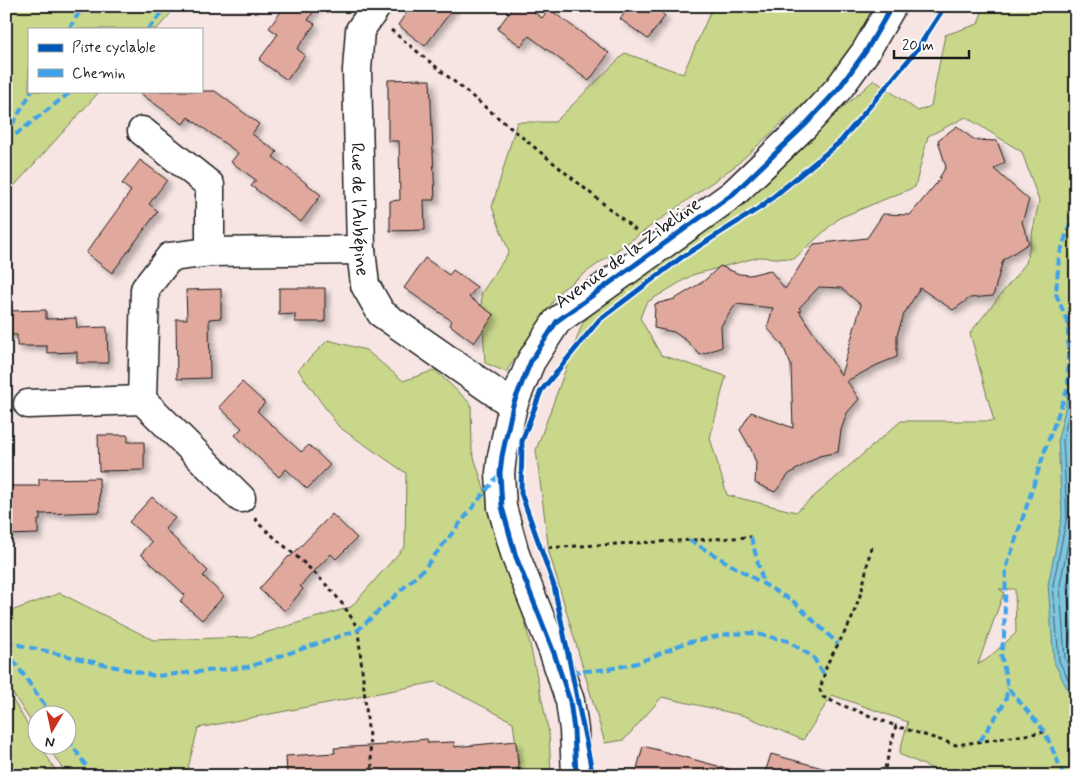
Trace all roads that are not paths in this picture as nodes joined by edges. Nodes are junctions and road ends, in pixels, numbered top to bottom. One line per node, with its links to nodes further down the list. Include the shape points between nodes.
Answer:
1 (892, 6): 8 (street, Avenue de la Zibeline, via 866,51 839,88 733,194 557,322 530,360)
2 (374, 10): 4 (street, Rue de l'Aubépine, via 360,30 357,70)
3 (142, 131): 5 (street, via 210,185)
4 (361, 250): 5 (street); 8 (street, Rue de l'Aubépine, via 365,285 382,313)
5 (210, 252): 6 (street, via 170,257 145,289)
6 (142, 400): 7 (street); 9 (street)
7 (28, 404)
8 (513, 405): 10 (street, Avenue de la Zibeline, via 500,473 502,508 516,557 570,701)
9 (241, 498)
10 (576, 776)

